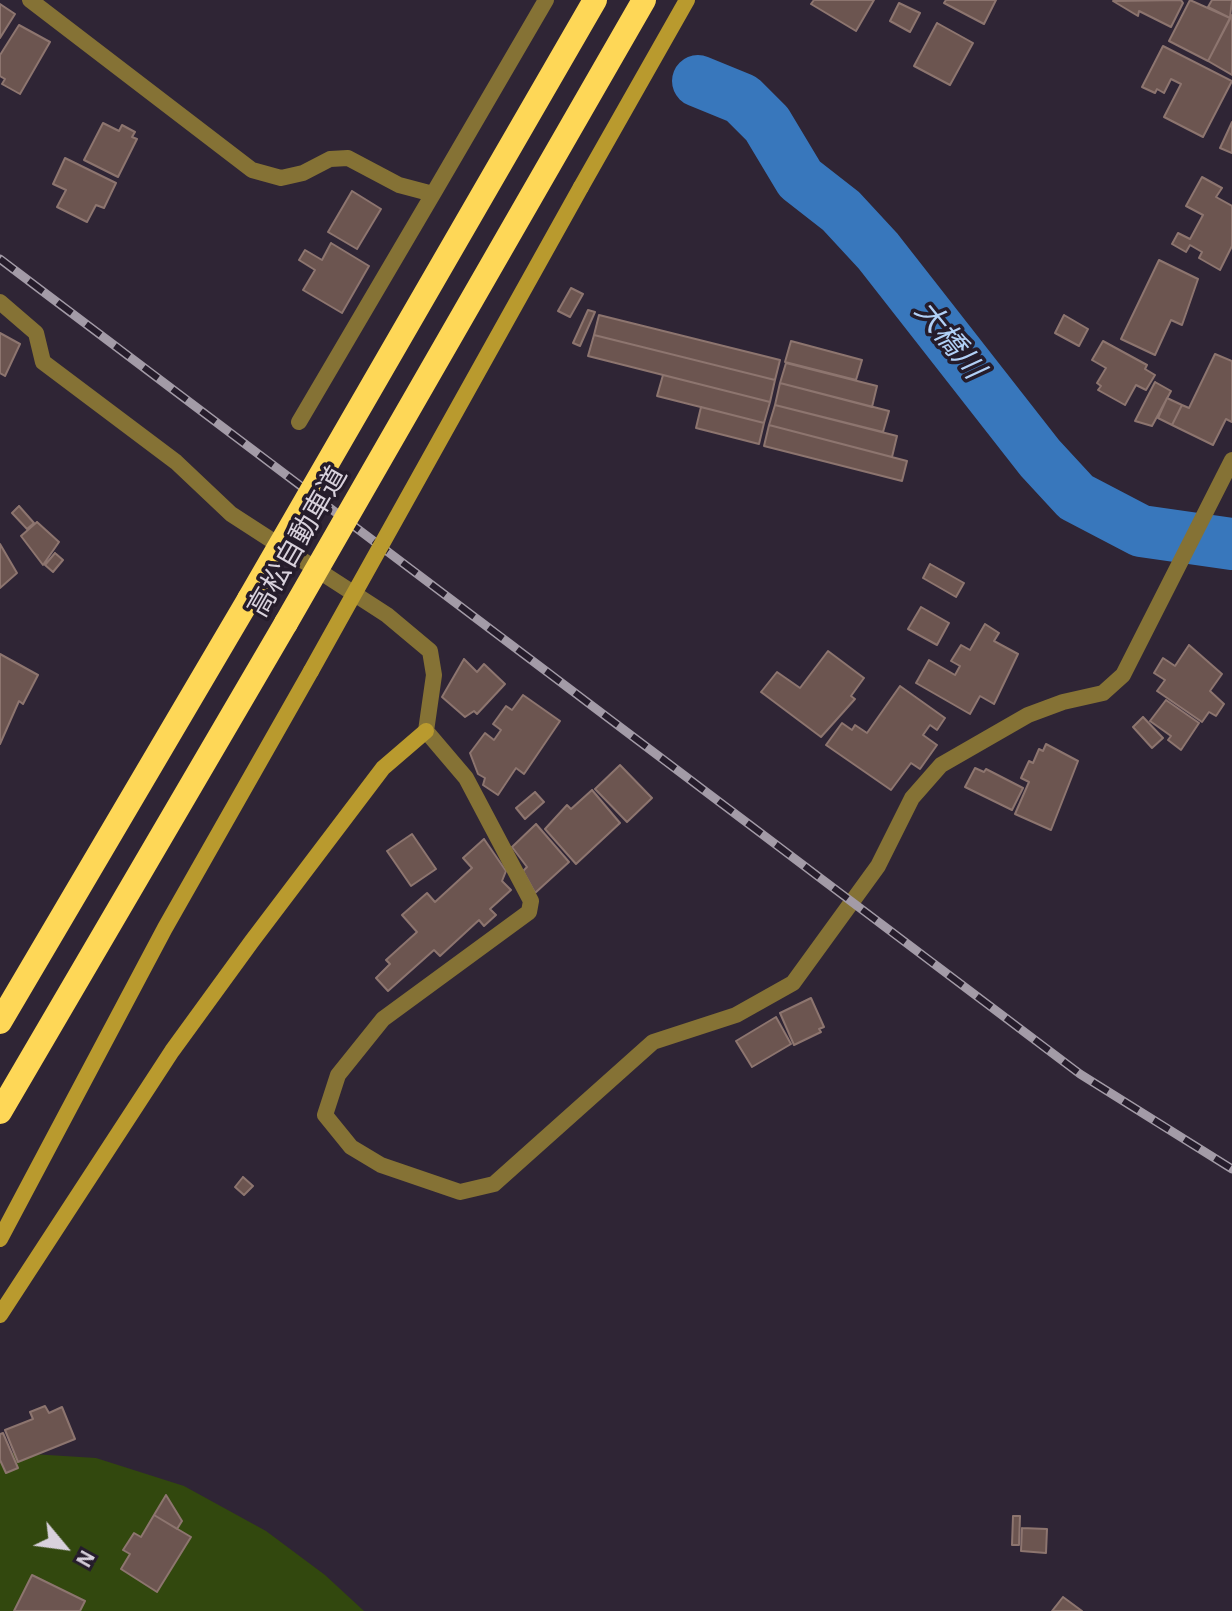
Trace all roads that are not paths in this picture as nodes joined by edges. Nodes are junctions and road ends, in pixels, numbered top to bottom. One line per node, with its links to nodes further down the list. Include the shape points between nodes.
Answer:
1 (30, 0): 6 (street, via 252,170 281,178 330,159 348,158 399,185)
2 (546, 0): 6 (street)
3 (595, 0): 11 (highway, 高松自動車道, bridge)
4 (644, 0): 12 (highway, 高松自動車道, bridge)
5 (687, 0): 13 (street, bridge, via 165,928)
6 (433, 194): 8 (street)
7 (0, 302): 10 (street, via 36,333 43,362 176,462 231,514 387,615 430,651 434,675)
8 (299, 422)
9 (1232, 460): 10 (street, via 1123,675 1103,693 1028,715 941,765 912,798 863,889 793,983 736,1015 653,1042 494,1184 460,1192 381,1165 351,1147 325,1115 338,1075 383,1019 529,912 531,901 466,778)
10 (426, 731): 14 (street, via 383,768 208,1002)
11 (0, 1022)
12 (0, 1112)
13 (0, 1239)
14 (0, 1315)

